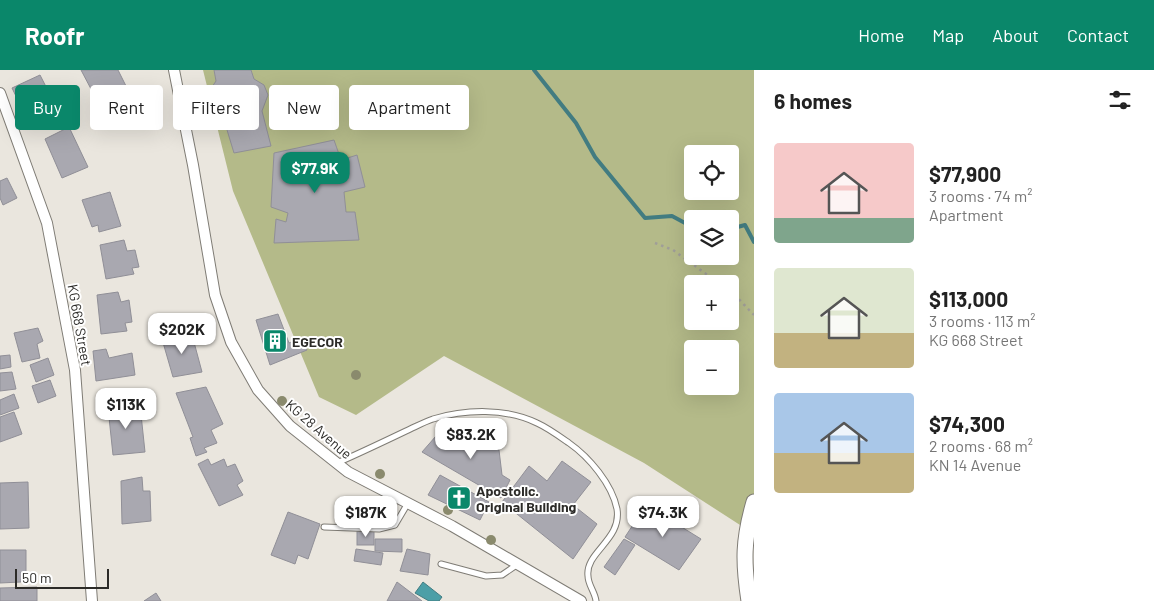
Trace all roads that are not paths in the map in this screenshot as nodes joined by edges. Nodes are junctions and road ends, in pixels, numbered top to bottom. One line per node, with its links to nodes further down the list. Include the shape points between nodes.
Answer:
1 (174, 70): 3 (street, KG 28 Avenue, via 215,295 231,342 258,390 290,426)
2 (0, 93): 9 (street, KG 668 Street, via 47,223 75,370)
3 (336, 463): 4 (street, KG 28 Avenue); 11 (lane, via 432,419 464,411 516,416 538,423 579,450 593,464 617,510 614,532 590,564 588,576)
4 (408, 502): 6 (lane, via 395,525 379,529); 8 (street, KG 28 Avenue)
5 (754, 502): 12 (main road, via 745,537 744,567)
6 (324, 527)
7 (441, 564): 8 (lane, via 486,576 502,575)
8 (518, 564): 10 (street, KG 28 Avenue)
9 (92, 601)
10 (581, 601)
11 (596, 601)
12 (749, 601)

